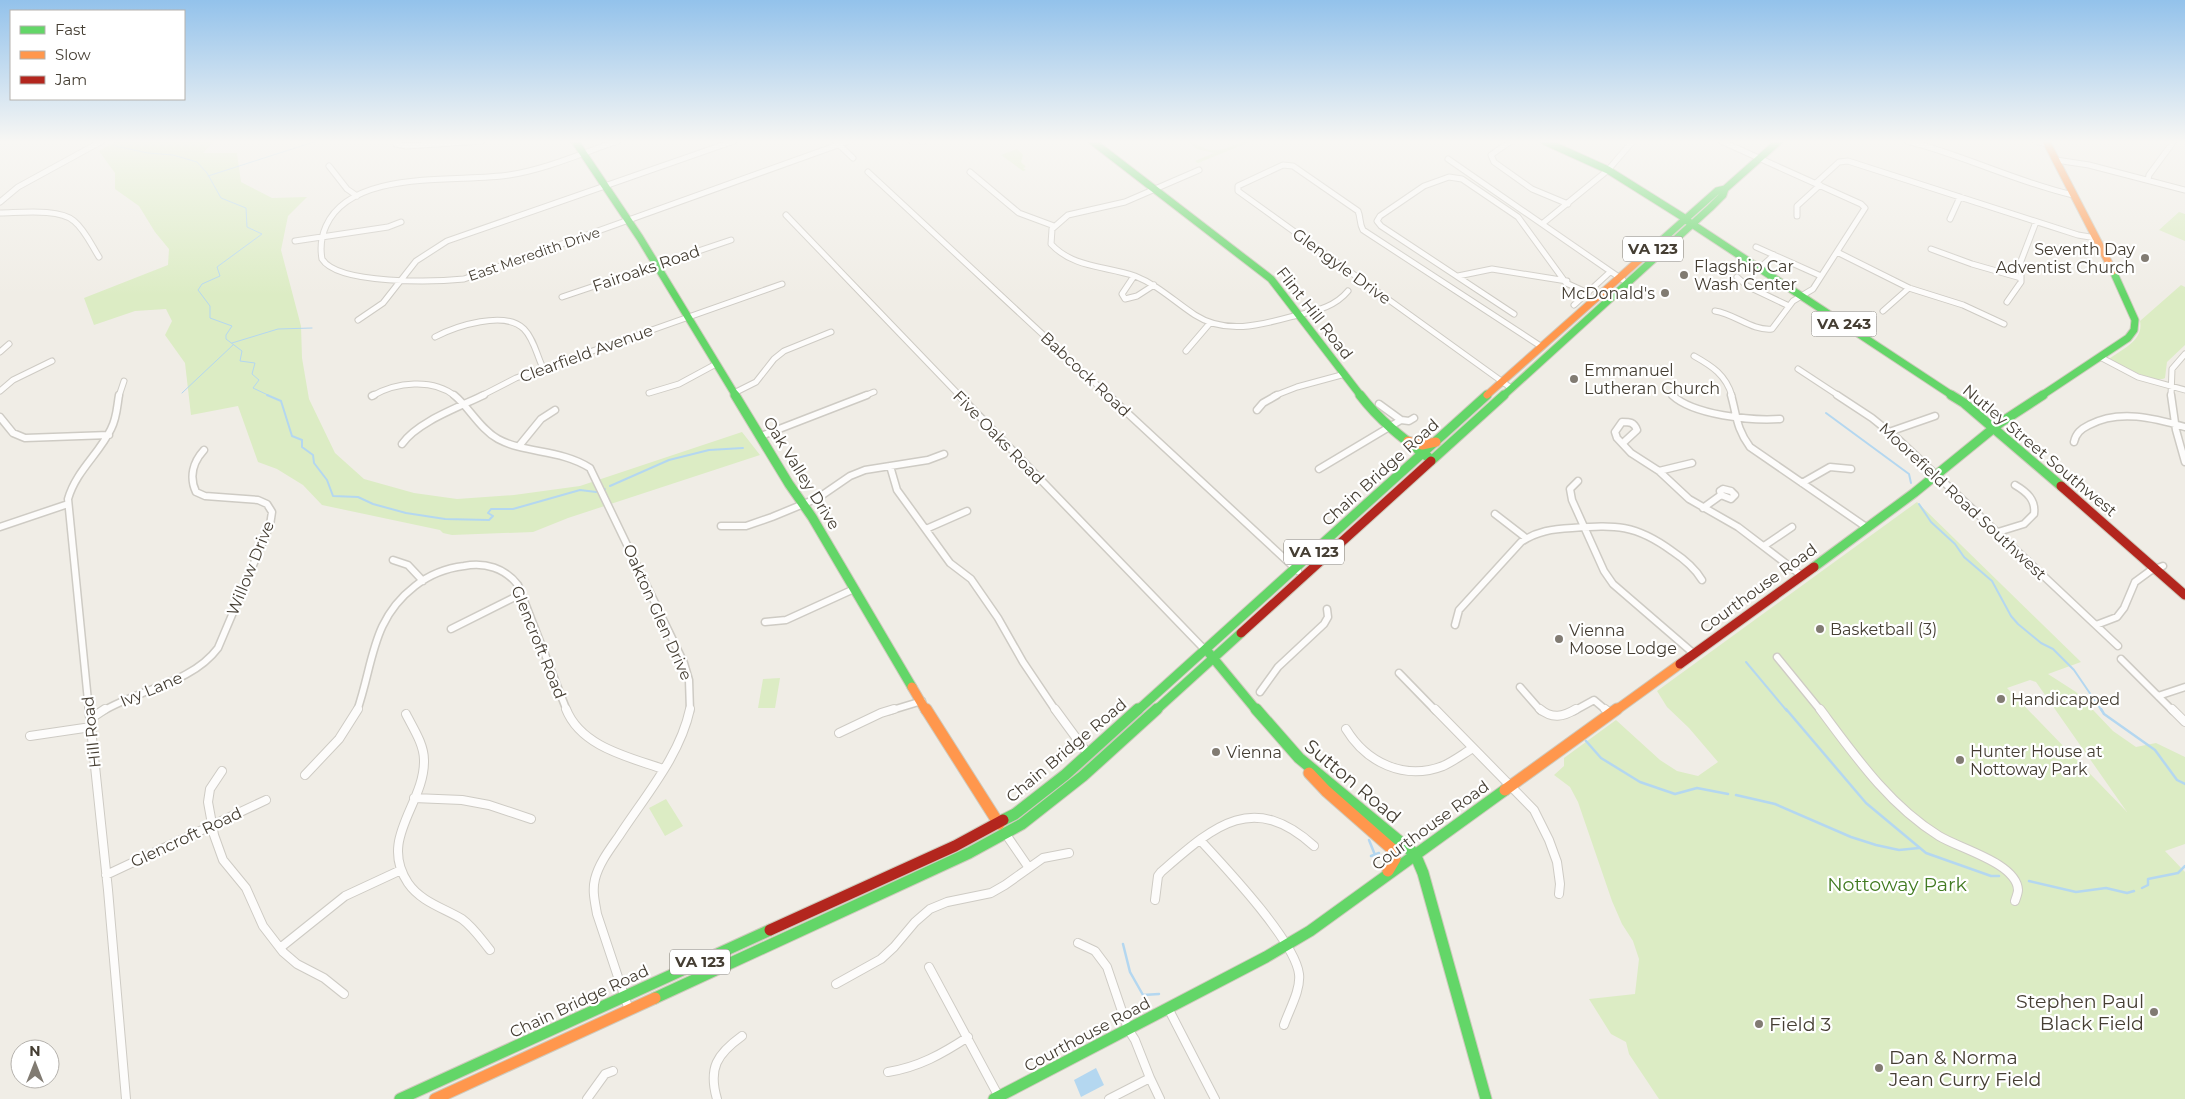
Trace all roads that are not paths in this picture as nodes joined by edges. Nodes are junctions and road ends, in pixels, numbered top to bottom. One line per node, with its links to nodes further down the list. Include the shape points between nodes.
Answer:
1 (12, 192): 27 (street)
2 (352, 192): 25 (street)
3 (365, 192): 25 (street)
4 (584, 192): 56 (street, via 447,241 416,261)
5 (609, 192): 33 (street, Oak Valley Drive)
6 (702, 192): 33 (street, East Meredith Drive)
7 (890, 192): 156 (street, Babcock Road)
8 (994, 192): 38 (street, via 1019,213)
9 (1148, 192): 38 (street, via 1117,205 1074,213)
10 (1160, 192): 72 (street, Flint Hill Road, via 1261,270)
11 (1240, 192): 92 (street, Glengyle Drive)
12 (1332, 192): 80 (street, Glengyle Drive, via 1358,210 1358,223 1363,230)
13 (1414, 192): 52 (street, via 1380,216 1378,221)
14 (1482, 192): 57 (street, via 1518,217)
15 (1496, 192): 37 (street)
16 (1540, 192): 28 (street)
17 (1582, 192): 28 (street)
18 (1643, 192): 35 (street)
19 (1724, 192): 35 (street, VA 123)
20 (1810, 192): 31 (street, via 1797,206)
21 (1836, 192): 45 (street, via 1865,206)
22 (1945, 192): 26 (street)
23 (2063, 192): 24 (street)
24 (2072, 195): 40 (street)
25 (357, 196): 39 (street, via 333,214)
26 (1960, 197): 32 (street); 36 (street)
27 (0, 202)
28 (1568, 204): 37 (street)
29 (0, 213): 47 (street, via 52,214 68,218)
30 (786, 215): 171 (street, Five Oaks Road)
31 (1797, 216)
32 (1950, 218)
33 (628, 220): 48 (street, Oak Valley Drive); 56 (street, East Meredith Drive, via 464,278 438,282)
34 (401, 222): 39 (street)
35 (1690, 222): 49 (street, Nutley Street Southwest / VA 243); 58 (street, VA 123); 64 (street, Nutley Street Southwest / VA 243)
36 (2036, 222): 40 (street); 55 (street, via 2021,261)
37 (1542, 224): 50 (street)
38 (1054, 226): 51 (street, via 1050,239 1061,254 1072,260)
39 (323, 237): 42 (street); 56 (street, East Meredith Drive, via 321,254 325,263 334,270 355,276)
40 (2096, 238): 85 (street, Courthouse Road, via 2118,279 2135,326 2128,338)
41 (731, 240): 48 (street, Fairoaks Road)
42 (294, 241)
43 (1756, 246): 46 (street)
44 (1931, 249): 55 (street)
45 (1837, 252): 53 (street); 61 (street)
46 (1774, 254): 49 (street); 53 (street)
47 (99, 257)
48 (656, 265): 65 (street, Fairoaks Road); 73 (street, Oak Valley Drive)
49 (1763, 265): 64 (street, Nutley Street Southwest / VA 243)
50 (1610, 272): 58 (street); 63 (street)
51 (1134, 276): 60 (street); 60 (street, via 1122,294 1125,299 1137,296)
52 (1458, 276): 57 (street, via 1492,269); 71 (street)
53 (1821, 276): 64 (street, via 1813,289)
54 (1737, 277): 68 (street, via 1747,286)
55 (2021, 278): 66 (street, via 2019,287)
56 (400, 280): 74 (street, via 378,307)
57 (1564, 280): 63 (street, via 1566,284)
58 (1622, 280): 63 (street, Chain Bridge Road / VA 123); 94 (street, Chain Bridge Road / VA 123)
59 (782, 284): 73 (street, Clearfield Avenue)
60 (1154, 285): 75 (street)
61 (1909, 288): 70 (street); 76 (street, via 1963,305)
62 (1348, 291): 72 (street, via 1333,304)
63 (1592, 295): 67 (street); 80 (street, Chain Bridge Road / VA 123)
64 (1804, 295): 68 (street); 112 (street, Nutley Street Southwest / VA 243, via 1948,384)
65 (562, 297)
66 (2007, 302)
67 (1574, 306)
68 (1789, 306): 69 (street, via 1772,329 1763,330 1730,314)
69 (1715, 311)
70 (1883, 311)
71 (1514, 314)
72 (1301, 315): 75 (street, via 1245,327); 90 (street, Flint Hill Road)
73 (688, 317): 87 (street, Oak Valley Drive); 88 (street, Clearfield Avenue)
74 (358, 320)
75 (1210, 323): 81 (street)
76 (2004, 324)
77 (831, 332): 98 (street, via 784,351 756,382)
78 (435, 338): 88 (street, via 486,321 513,322 526,331)
79 (9, 344): 82 (street)
80 (1542, 346): 92 (street, Chain Bridge Road / VA 123)
81 (1186, 351)
82 (0, 352)
83 (2185, 354): 93 (street, via 2174,365)
84 (1694, 356): 106 (street, via 1712,366 1728,382 1733,393)
85 (2100, 357): 93 (street, via 2138,377); 112 (street, Courthouse Road)
86 (52, 361): 96 (street, via 12,380)
87 (716, 364): 98 (street, Oak Valley Drive); 99 (street, via 679,384)
88 (543, 368): 102 (street, Clearfield Avenue)
89 (1798, 369): 116 (street, Moorefield Road Southwest)
90 (1345, 374): 105 (street, via 1283,393 1263,403); 114 (street, Flint Hill Road, via 1366,404)
91 (124, 381): 117 (street, Hill Road, via 119,390 119,409)
92 (1503, 382): 94 (street, Glengyle Drive); 120 (street, Chain Bridge Road / VA 123)
93 (2171, 386): 95 (street); 113 (street)
94 (1511, 388): 128 (street, Chain Bridge Road / VA 123)
95 (2185, 390)
96 (0, 391)
97 (874, 392): 118 (street)
98 (734, 393): 118 (street, Oak Valley Drive)
99 (649, 394)
100 (1672, 394): 106 (street, via 1688,406)
101 (372, 396): 102 (street, Oakton Glen Drive, via 410,384 428,384 448,389)
102 (464, 404): 123 (street, Clearfield Avenue, via 412,432); 124 (street, Oakton Glen Drive, via 492,435)
103 (1379, 404): 111 (street)
104 (555, 410): 124 (street, via 543,417)
105 (1257, 410)
106 (1735, 415): 110 (street); 137 (street, via 1737,429 1750,447)
107 (0, 416): 117 (street, via 13,433 25,438)
108 (1935, 416): 116 (street)
109 (1414, 418): 111 (street)
110 (1780, 419)
111 (1401, 420): 114 (street)
112 (1997, 425): 135 (street, Courthouse Road); 155 (street, Nutley Street Southwest / VA 243)
113 (2176, 425): 115 (street); 121 (street, via 2136,416 2107,417 2079,430); 129 (street, via 2178,444)
114 (1391, 428): 119 (street, Flint Hill Road); 132 (street)
115 (2185, 428)
116 (1889, 432): 135 (street, Moorefield Road Southwest)
117 (109, 435): 140 (street, Hill Road, via 78,473)
118 (762, 436): 141 (street, Oak Valley Drive)
119 (1408, 441): 120 (street, via 1422,445); 127 (street, Flint Hill Road)
120 (1437, 442): 127 (street, Chain Bridge Road / VA 123)
121 (2074, 442)
122 (1624, 443): 134 (street, via 1635,456)
123 (402, 444)
124 (519, 446): 193 (street, Oakton Glen Drive, via 576,460 594,473 684,663 691,686 690,712 679,744)
125 (204, 450): 174 (street, Willow Drive, via 195,462 192,482 196,492 210,498 260,500 269,506 272,516)
126 (944, 454): 131 (street)
127 (1424, 454): 128 (street, Flint Hill Road); 156 (street, Chain Bridge Road / VA 123)
128 (1432, 460): 158 (street, Chain Bridge Road / VA 123)
129 (2185, 462)
130 (1692, 463): 134 (street)
131 (890, 466): 141 (street, via 856,473 826,494); 150 (street, via 894,484)
132 (1319, 469)
133 (1851, 469): 137 (street, via 1828,466)
134 (1659, 471): 142 (street)
135 (1936, 474): 149 (street, Courthouse Road); 151 (street, Moorefield Road Southwest)
136 (1578, 481): 147 (street, via 1570,493)
137 (1802, 483): 149 (street)
138 (2015, 485): 151 (street, via 2033,499 2034,514 2024,524)
139 (1722, 496): 142 (street)
140 (68, 504): 146 (street); 186 (street, Hill Road)
141 (804, 504): 145 (street, via 746,526); 162 (street, Oak Valley Drive)
142 (1703, 508): 153 (street)
143 (967, 511): 150 (street)
144 (1495, 514): 152 (street)
145 (722, 526)
146 (0, 527)
147 (1584, 527): 152 (street, via 1540,531); 159 (street, via 1620,525 1646,533 1691,564); 172 (street, via 1613,584)
148 (1792, 527): 153 (street)
149 (1866, 527): 157 (street, Courthouse Road)
150 (926, 529): 191 (street, via 950,563 971,579 1023,662)
151 (1998, 532): 168 (street, Moorefield Road Southwest)
152 (1526, 538): 167 (street, via 1459,610)
153 (1764, 546): 157 (street)
154 (393, 560): 160 (street, via 408,566)
155 (2159, 568): 161 (street, Nutley Street Southwest / VA 243); 164 (street, Nutley Street Southwest / VA 243); 168 (street, via 2136,579 2117,618)
156 (1295, 569): 158 (street, Babcock Road); 171 (street, Chain Bridge Road / VA 123)
157 (1801, 575): 172 (street, Courthouse Road)
158 (1304, 576): 175 (street, Chain Bridge Road / VA 123)
159 (1702, 580)
160 (423, 581): 163 (street, Glencroft Road, via 452,568 489,566 510,575); 195 (street, Glencroft Road, via 400,597 384,617 357,712 342,737)
161 (2185, 586)
162 (854, 589): 166 (street, via 786,620); 182 (street, Oak Valley Drive)
163 (521, 594): 169 (street); 193 (street, Glencroft Road, via 573,723 580,732 596,744)
164 (2185, 595)
165 (1327, 610): 180 (street, via 1324,624 1278,667)
166 (765, 622)
167 (1455, 625)
168 (2096, 625): 170 (street, Moorefield Road Southwest)
169 (451, 629)
170 (2118, 646)
171 (1205, 650): 175 (street, Sutton Road); 191 (street, Chain Bridge Road / VA 123)
172 (1693, 653): 184 (street, Courthouse Road)
173 (1777, 657): 213 (street, via 1892,800 1941,838 2001,866 2016,884 2018,894)
174 (211, 658): 186 (street, Ivy Lane, via 191,671 118,702)
175 (1213, 658): 192 (street, Sutton Road); 202 (street, Chain Bridge Road / VA 123, via 1063,792)
176 (2121, 659): 181 (street)
177 (1399, 673): 190 (street)
178 (1520, 687): 184 (street, via 1540,711 1548,715 1565,715 1594,700)
179 (2185, 687): 181 (street)
180 (1260, 692)
181 (2158, 696): 185 (street)
182 (922, 701): 188 (street, via 881,713); 200 (street, Oak Valley Drive)
183 (406, 714): 197 (street, via 422,747 424,761 421,783)
184 (1611, 714): 196 (street, Courthouse Road)
185 (2185, 722)
186 (91, 723): 189 (street, Ivy Lane); 209 (street, Hill Road)
187 (1346, 729): 190 (street, via 1353,743 1367,755 1399,769 1437,768)
188 (839, 733)
189 (30, 736)
190 (1473, 748): 196 (street)
191 (1088, 754): 200 (street, Chain Bridge Road / VA 123, via 1039,797)
192 (1299, 758): 206 (street, Sutton Road); 210 (street, via 1326,791 1394,852 1394,862)
193 (663, 768): 221 (street, Oakton Glen Drive, via 604,859 595,884 595,908)
194 (222, 771): 201 (street, via 209,794)
195 (305, 775)
196 (1510, 786): 206 (street, Courthouse Road); 211 (street, via 1534,810 1546,835 1560,879)
197 (414, 798): 199 (street, via 462,800); 208 (street, via 398,841)
198 (266, 800): 201 (street, Glencroft Road)
199 (531, 819)
200 (999, 824): 202 (street); 221 (street, Chain Bridge Road / VA 123)
201 (212, 826): 209 (street, Glencroft Road); 216 (street, via 223,860 246,888 263,926)
202 (1006, 834): 207 (street); 223 (street, Chain Bridge Road / VA 123)
203 (1200, 840): 204 (street, via 1227,822 1257,817 1286,825); 212 (street, via 1158,876); 215 (street, via 1234,876)
204 (1314, 846)
205 (1069, 853): 207 (street, via 1049,856)
206 (1415, 854): 210 (street, Courthouse Road); 240 (street, Sutton Road, via 1424,876)
207 (1029, 868): 219 (street, via 998,890 978,897 948,901 930,909 913,922 882,958)
208 (401, 870): 216 (street, via 345,896); 217 (street, via 426,901 468,924)
209 (106, 875): 232 (street, Hill Road)
210 (1383, 878): 215 (street, Courthouse Road)
211 (1559, 894)
212 (1155, 900)
213 (2015, 901)
214 (1078, 943): 225 (street, via 1095,952 1107,967)
215 (1287, 946): 222 (street, Courthouse Road); 224 (street, via 1300,975)
216 (280, 948): 220 (street, via 297,964 324,978)
217 (490, 950)
218 (929, 967): 227 (street)
219 (836, 984)
220 (344, 994)
221 (625, 996): 223 (street, Oakton Glen Drive); 233 (street, Chain Bridge Road / VA 123)
222 (1168, 1008): 225 (street, Courthouse Road); 239 (street)
223 (629, 1010): 234 (street, Chain Bridge Road / VA 123)
224 (1284, 1025)
225 (1128, 1029): 230 (street); 231 (street, Courthouse Road)
226 (742, 1036): 236 (street, via 723,1050 716,1062 713,1076)
227 (968, 1037): 229 (street, via 922,1066); 231 (street)
228 (613, 1071): 235 (street, via 605,1074)
229 (888, 1072)
230 (1150, 1078): 237 (street); 238 (street)
231 (996, 1098)
232 (126, 1099)
233 (400, 1099)
234 (435, 1099)
235 (587, 1099)
236 (717, 1099)
237 (1109, 1099)
238 (1160, 1099)
239 (1215, 1099)
240 (1486, 1099)

